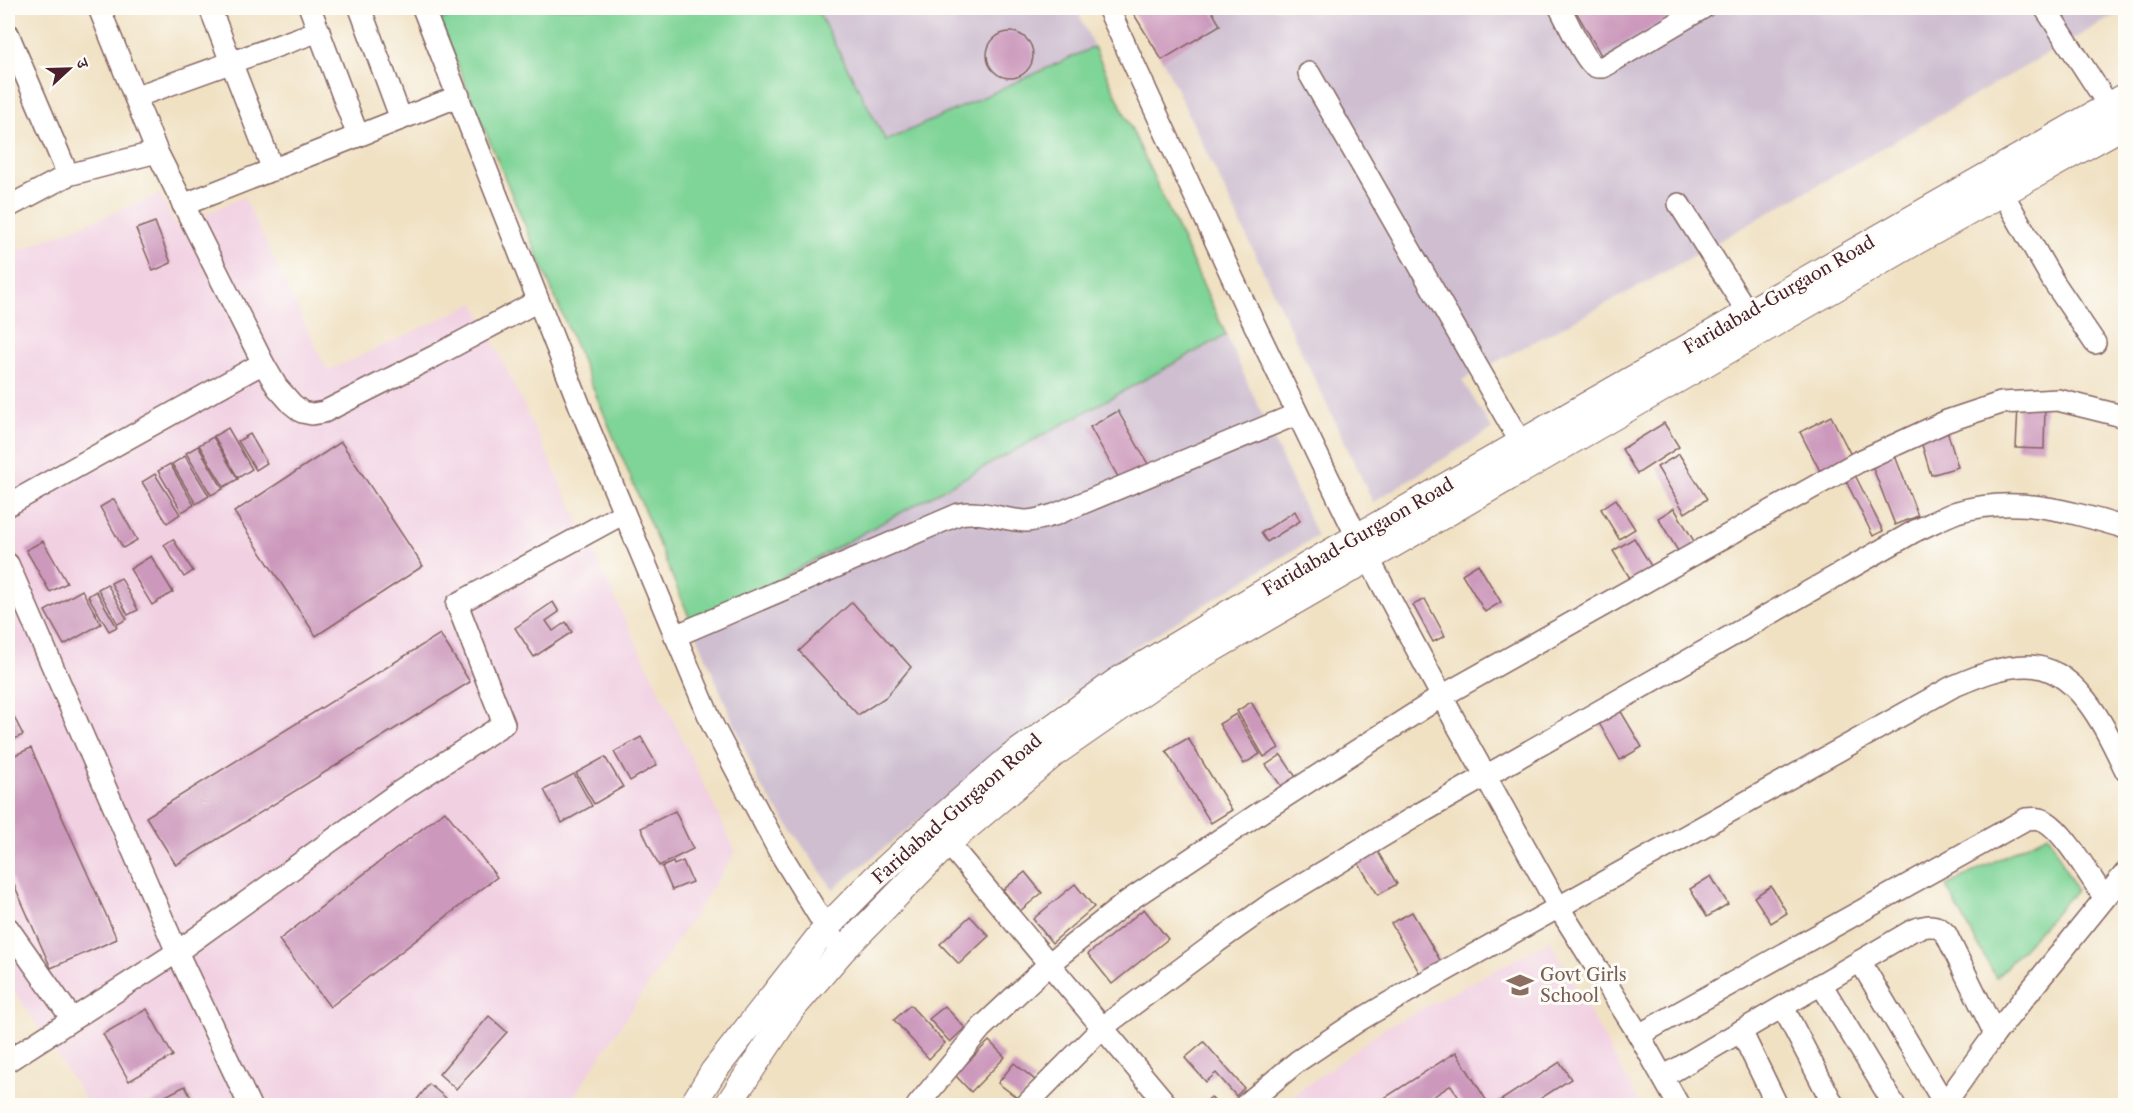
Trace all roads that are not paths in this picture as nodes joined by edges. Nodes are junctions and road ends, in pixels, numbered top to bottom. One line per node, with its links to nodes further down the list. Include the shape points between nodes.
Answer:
1 (99, 8): 15 (street)
2 (210, 8): 12 (street)
3 (310, 8): 10 (street)
4 (360, 8): 17 (street)
5 (423, 8): 14 (street)
6 (1108, 8): 30 (street)
7 (1560, 8): 8 (street, via 1587,58 1594,66 1603,67)
8 (1703, 8)
9 (2045, 8): 16 (street, via 2092,81)
10 (319, 31): 12 (street); 18 (street)
11 (8, 34): 21 (street)
12 (231, 62): 15 (street); 20 (street)
13 (1309, 73): 32 (street)
14 (459, 96): 17 (street); 26 (street)
15 (135, 97): 19 (street)
16 (2120, 109): 22 (main road, Faridabad-Gurgaon Road); 27 (main road, Faridabad-Gurgaon Road)
17 (401, 119): 18 (street)
18 (358, 136): 20 (street)
19 (157, 152): 21 (street); 24 (street)
20 (273, 170): 24 (street)
21 (68, 175): 25 (street)
22 (2003, 194): 28 (street, via 2053,281); 36 (main road, Faridabad-Gurgaon Road)
23 (1679, 204): 27 (street)
24 (183, 205): 29 (street)
25 (8, 207)
26 (538, 301): 29 (street, via 324,412 302,412 292,404); 34 (street)
27 (1748, 313): 32 (main road, Faridabad-Gurgaon Road)
28 (2095, 343)
29 (263, 363): 33 (street)
30 (1298, 414): 36 (street); 38 (street, via 1054,515 1029,521 986,513 959,514)
31 (2126, 417): 39 (street, via 2058,400 2001,403 1947,421 1858,462)
32 (1521, 443): 36 (main road, Faridabad-Gurgaon Road)
33 (8, 505)
34 (624, 513): 38 (street); 48 (street, via 457,603 504,724 399,792)
35 (2126, 528): 41 (street, via 2075,513 2001,503 1955,513 1915,531)
36 (1363, 548): 39 (street); 42 (main road, Faridabad-Gurgaon Road, via 1055,753); 47 (main road, Faridabad-Gurgaon Road, via 1117,681 1011,757 924,833)
37 (8, 564): 48 (street)
38 (675, 636): 47 (street, via 730,761)
39 (1442, 696): 41 (street); 51 (street, via 1162,877)
40 (2126, 771): 45 (street, via 2103,724 2074,687 2040,668 1996,670 1952,687)
41 (1487, 776): 45 (street); 55 (street, via 1275,901)
42 (948, 843): 49 (main road, Faridabad-Gurgaon Road); 51 (street)
43 (2126, 873): 44 (street)
44 (2104, 897): 57 (street, via 2058,831 2037,818 2026,819); 58 (street)
45 (1559, 908): 57 (street); 69 (street, via 1358,1021)
46 (8, 928): 54 (street)
47 (826, 928): 49 (street); 64 (main road, Faridabad-Gurgaon Road, via 713,1072)
48 (177, 952): 54 (street); 63 (street)
49 (841, 952): 65 (main road, Faridabad-Gurgaon Road, via 791,1010)
50 (1860, 961): 52 (street); 58 (street, via 1924,926 1940,927); 62 (street)
51 (1050, 963): 55 (street); 66 (street, via 981,1028)
52 (1821, 984): 53 (street); 72 (street)
53 (1783, 1007): 56 (street); 71 (street)
54 (72, 1019): 59 (street)
55 (1103, 1027): 67 (street); 68 (street)
56 (1741, 1031): 60 (street); 61 (street)
57 (1639, 1035): 60 (street)
58 (1995, 1035): 62 (street)
59 (8, 1060)
60 (1662, 1077): 70 (street)
61 (1776, 1101)
62 (1943, 1104)
63 (250, 1106)
64 (692, 1106)
65 (727, 1106)
66 (916, 1106)
67 (1025, 1106)
68 (1168, 1106)
69 (1244, 1106)
70 (1679, 1106)
71 (1834, 1106)
72 (1894, 1106)

